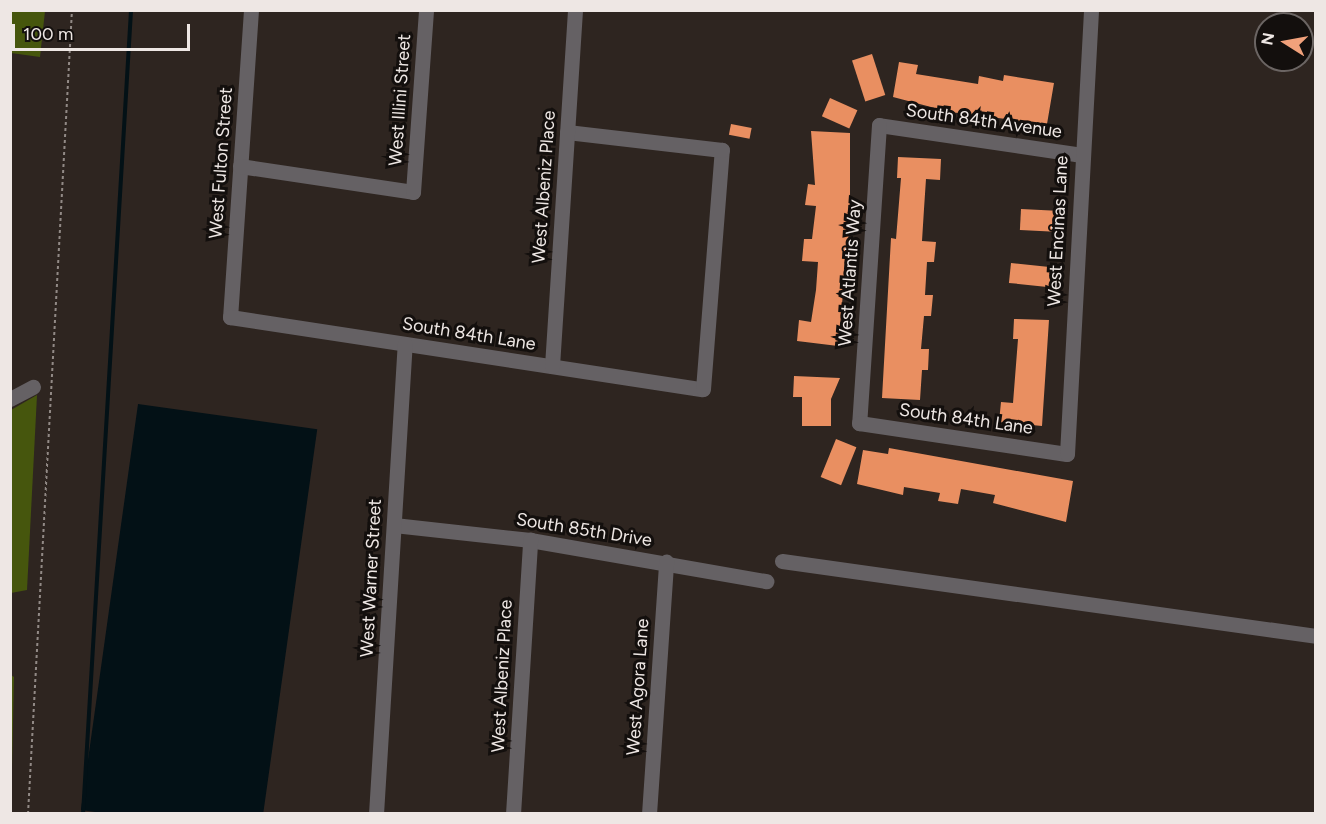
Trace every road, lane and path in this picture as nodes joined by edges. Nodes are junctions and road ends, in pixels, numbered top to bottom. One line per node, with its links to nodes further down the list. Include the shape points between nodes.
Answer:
1 (72, 10): 23 (path)
2 (250, 10): 9 (street, West Fulton Street)
3 (426, 10): 9 (street, West Illini Street, via 413,192)
4 (575, 10): 7 (street, West Albeniz Place)
5 (1091, 10): 8 (street, West Encinas Lane)
6 (879, 125): 8 (street, South 84th Avenue); 15 (street, West Atlantis Way)
7 (567, 132): 12 (street, West Albeniz Place); 12 (street, South 84th Lane, via 722,150 703,389)
8 (1082, 155): 16 (street, West Encinas Lane)
9 (240, 166): 10 (street, West Fulton Street)
10 (230, 317): 11 (street, South 84th Lane)
11 (405, 344): 12 (street, South 84th Lane); 17 (street, West Warner Street)
12 (552, 366)
13 (33, 387): 14 (street)
14 (10, 399)
15 (860, 423): 16 (street, South 84th Lane)
16 (1067, 454)
17 (394, 525): 18 (street, South 85th Drive); 24 (street, West Warner Street)
18 (530, 540): 20 (street, South 85th Drive); 25 (street, West Albeniz Place)
19 (782, 561): 22 (street)
20 (666, 562): 21 (street, South 85th Drive); 26 (street, West Agora Lane)
21 (766, 581)
22 (1316, 636)
23 (28, 813)
24 (376, 813)
25 (513, 813)
26 (649, 813)

